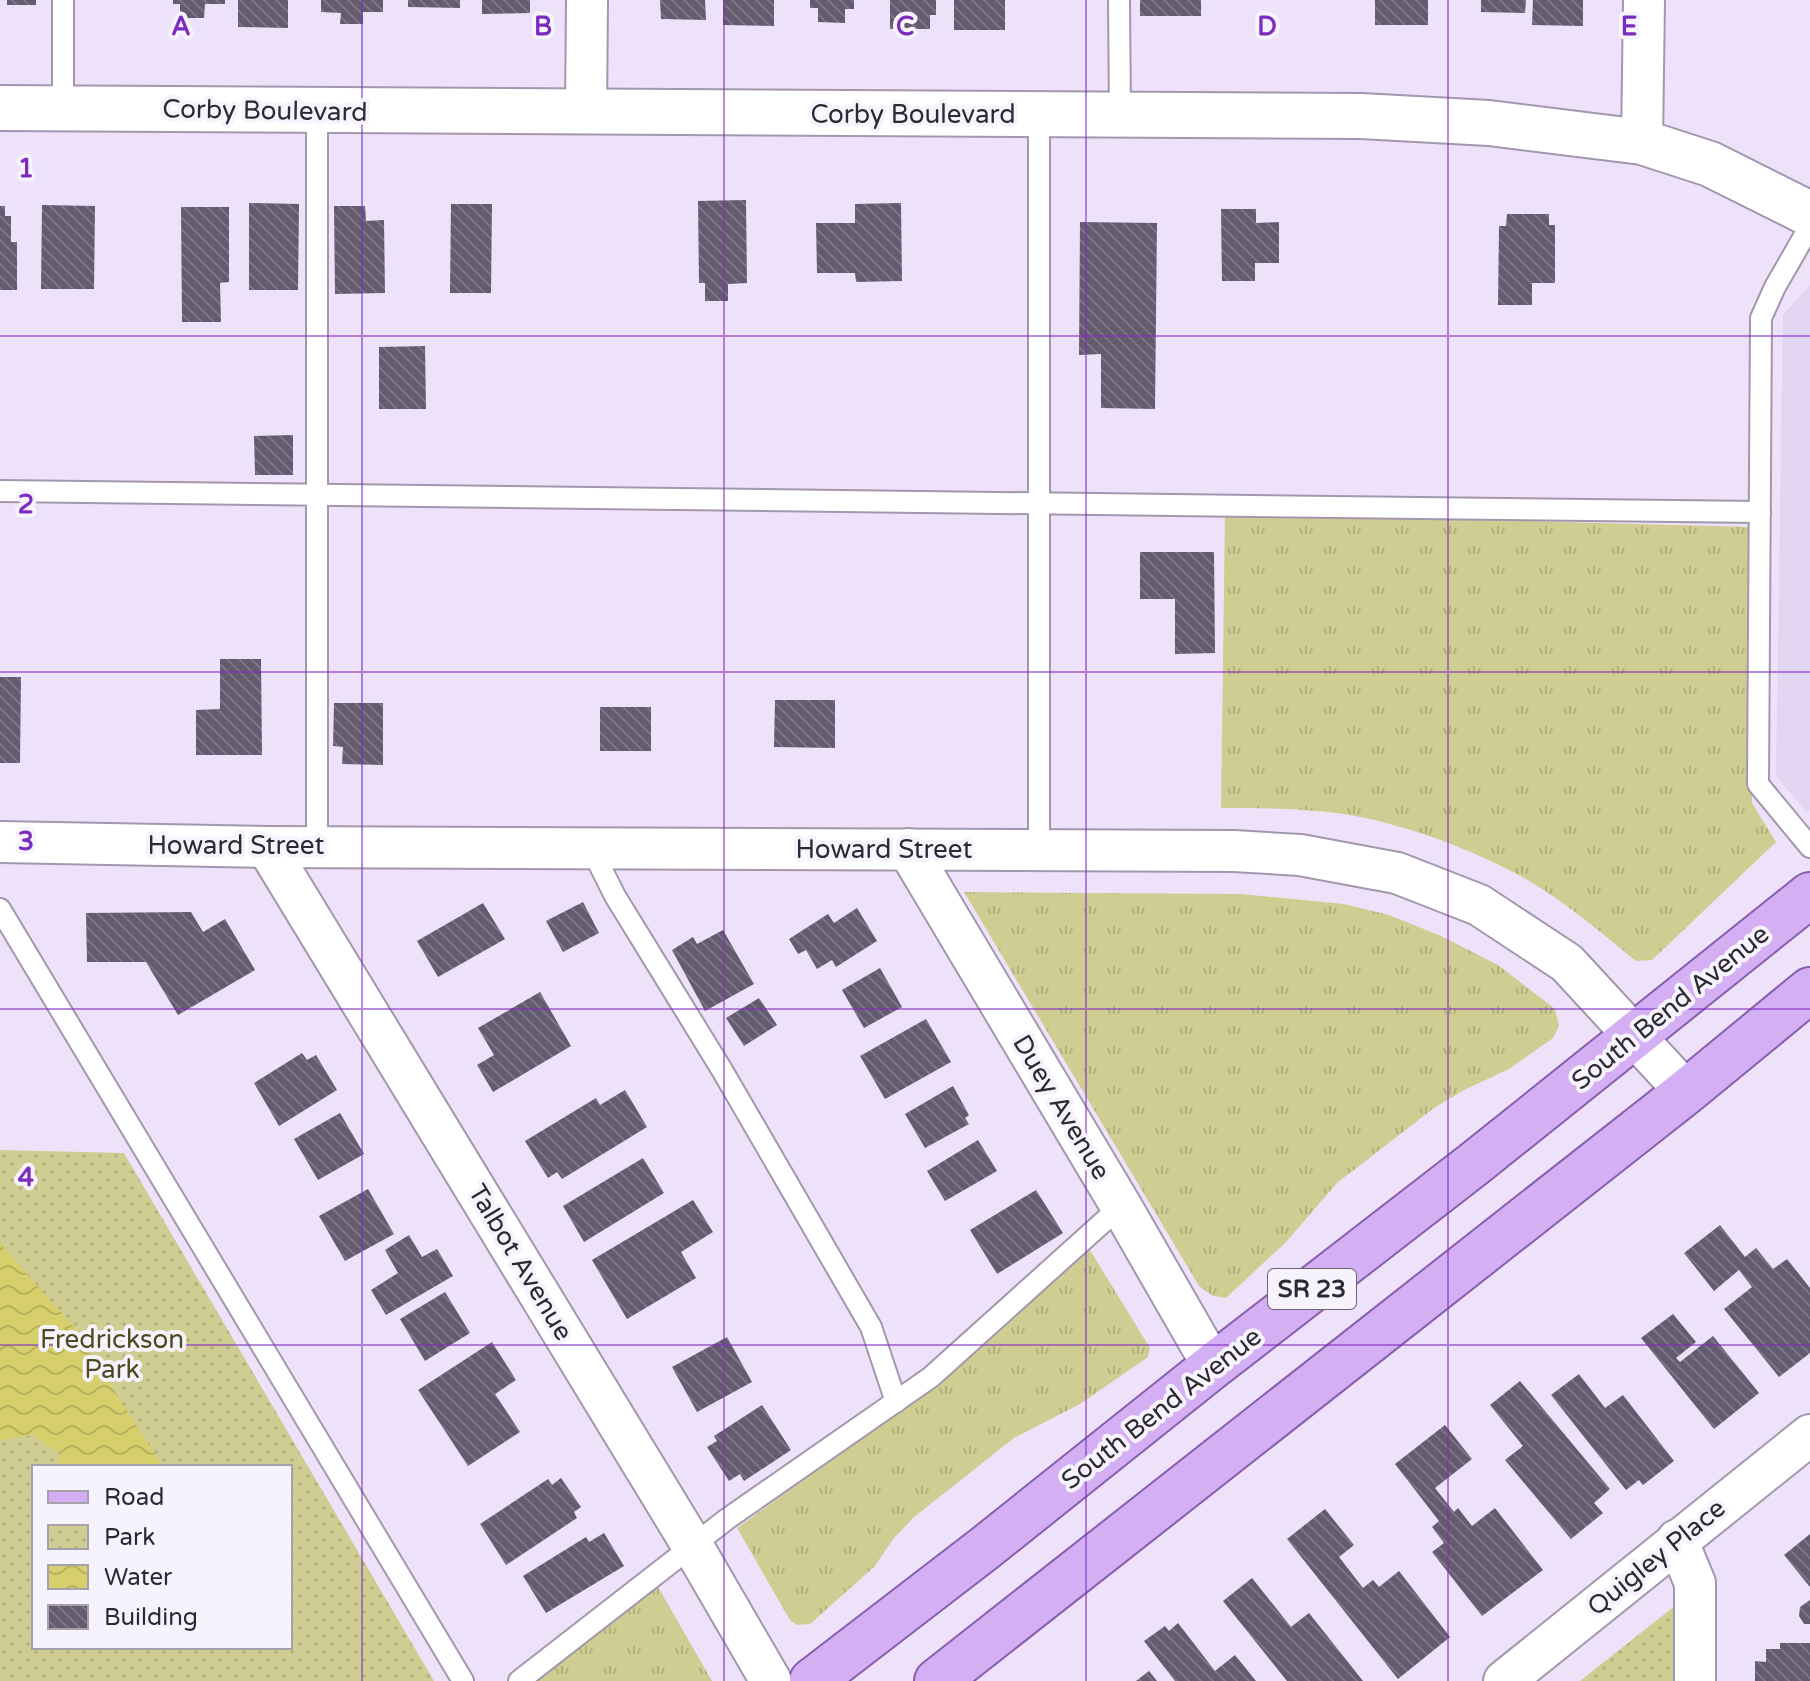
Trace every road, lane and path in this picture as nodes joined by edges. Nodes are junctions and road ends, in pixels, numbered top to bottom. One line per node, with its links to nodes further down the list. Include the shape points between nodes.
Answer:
1 (63, 0): 6 (lane)
2 (587, 0): 8 (street)
3 (1119, 0): 10 (lane)
4 (1644, 0): 11 (street)
5 (0, 108): 6 (street, Corby Boulevard)
6 (63, 108): 7 (street, Corby Boulevard)
7 (317, 110): 8 (street, Corby Boulevard); 15 (lane)
8 (586, 112): 9 (street, Corby Boulevard)
9 (1039, 115): 10 (street, Corby Boulevard); 16 (lane)
10 (1120, 115): 11 (street, Corby Boulevard, via 1361,116 1489,123)
11 (1642, 142): 12 (street, Corby Boulevard, via 1710,164)
12 (1810, 214)
13 (1810, 226): 17 (lane, via 1761,318)
14 (0, 491): 15 (lane)
15 (318, 495): 16 (lane); 19 (lane)
16 (1041, 504): 17 (lane); 24 (lane)
17 (1760, 512): 22 (lane, via 1758,784)
18 (0, 842): 21 (street, Howard Street)
19 (317, 846): 20 (street, Howard Street); 21 (street, Howard Street)
20 (590, 846): 23 (street, Howard Street); 32 (lane, via 871,1327)
21 (267, 847): 35 (street, Talbot Avenue)
22 (1810, 847)
23 (908, 849): 24 (street, Howard Street); 30 (street, Duey Avenue)
24 (1039, 850): 28 (street, Howard Street, via 1300,855 1397,873 1479,905 1567,963)
25 (1810, 895): 28 (main road, South Bend Avenue / SR 23)
26 (0, 909): 36 (lane)
27 (1810, 990): 29 (main road, SR 23)
28 (1633, 1036): 29 (street, Howard Street); 31 (main road, South Bend Avenue / SR 23)
29 (1686, 1092): 40 (main road, SR 23)
30 (1121, 1206): 31 (street, Duey Avenue); 32 (lane, via 931,1377)
31 (1213, 1366): 39 (main road, South Bend Avenue / SR 23)
32 (896, 1402): 35 (lane)
33 (1810, 1435): 34 (street, Quigley Place)
34 (1677, 1540): 41 (street, Quigley Place); 42 (street, via 1695,1583)
35 (692, 1545): 37 (lane); 38 (street, Talbot Avenue)
36 (463, 1681)
37 (519, 1681)
38 (771, 1681)
39 (812, 1681)
40 (937, 1681)
41 (1504, 1681)
42 (1695, 1681)

